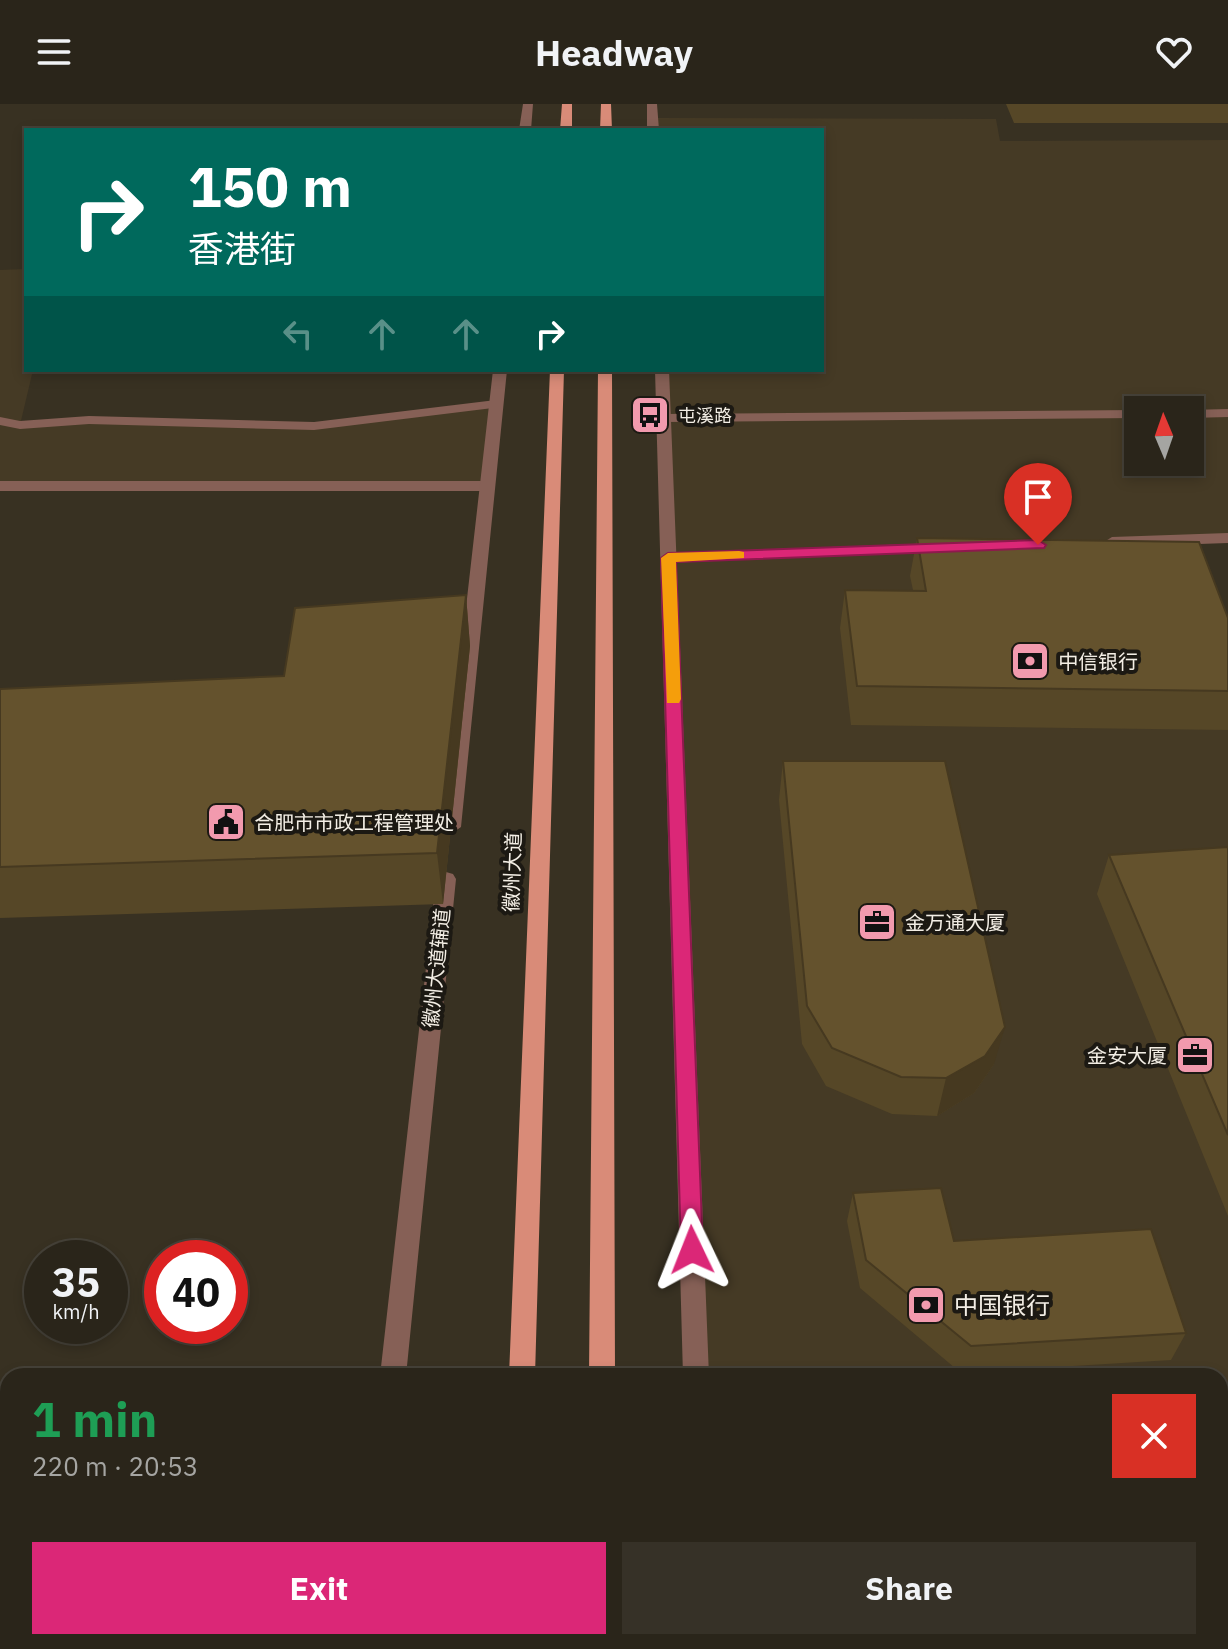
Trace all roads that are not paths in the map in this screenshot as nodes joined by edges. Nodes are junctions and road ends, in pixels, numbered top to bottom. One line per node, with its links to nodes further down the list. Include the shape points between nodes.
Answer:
1 (528, 104): 5 (street)
2 (567, 104): 6 (main road)
3 (606, 104): 7 (main road)
4 (652, 104): 8 (street)
5 (525, 128)
6 (566, 128)
7 (606, 128)
8 (653, 128)
9 (500, 372): 13 (street, 徽州大道辅道)
10 (557, 372): 26 (main road, 徽州大道)
11 (605, 372): 27 (main road)
12 (662, 372): 17 (street)
13 (496, 404): 18 (street, via 314,426); 20 (street, 徽州大道辅道)
14 (1228, 413): 16 (street)
15 (1124, 414): 17 (street)
16 (1204, 414)
17 (664, 418): 24 (street)
18 (0, 421)
19 (0, 486): 20 (street)
20 (487, 486): 25 (street, 徽州大道辅道)
21 (1228, 538): 22 (street)
22 (1097, 543)
23 (954, 548): 24 (street)
24 (668, 558): 28 (street)
25 (394, 1368)
26 (522, 1368)
27 (602, 1368)
28 (696, 1368)

